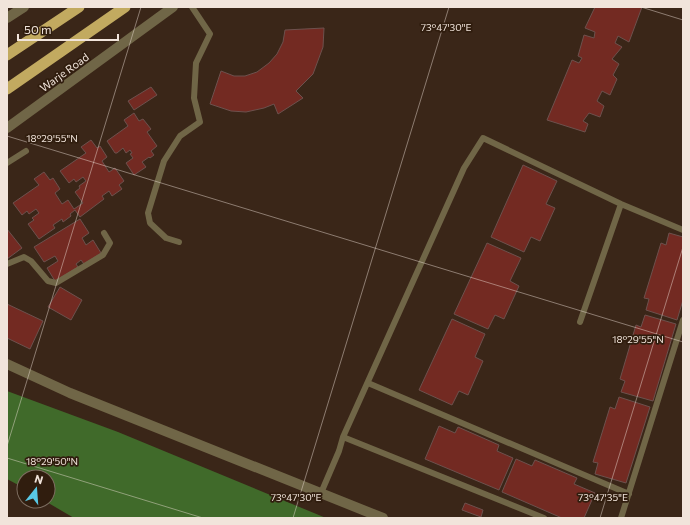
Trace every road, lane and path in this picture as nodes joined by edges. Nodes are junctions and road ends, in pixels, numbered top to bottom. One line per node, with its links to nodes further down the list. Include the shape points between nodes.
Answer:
1 (24, 7): 6 (street)
2 (79, 7): 7 (highway)
3 (125, 7): 8 (highway)
4 (173, 7): 9 (street, Warje Road)
5 (192, 7): 15 (lane, via 210,34 196,63 194,98 200,122 180,136 164,161 148,212 150,223 166,238)
6 (7, 18)
7 (7, 55)
8 (7, 89)
9 (7, 128)
10 (26, 151): 11 (lane)
11 (7, 163)
12 (621, 204): 13 (lane); 18 (lane); 20 (lane, via 483,138 464,168)
13 (683, 230)
14 (104, 233): 16 (lane, via 110,243 103,255 56,283 48,281 31,261 24,257)
15 (179, 242)
16 (7, 264)
17 (683, 320): 23 (lane)
18 (580, 322)
19 (7, 364): 22 (street, via 70,393)
20 (368, 383): 21 (lane); 23 (lane)
21 (343, 436): 22 (lane); 25 (lane)
22 (321, 493): 24 (street)
23 (629, 494): 26 (lane)
24 (383, 518)
25 (544, 518)
26 (622, 518)

